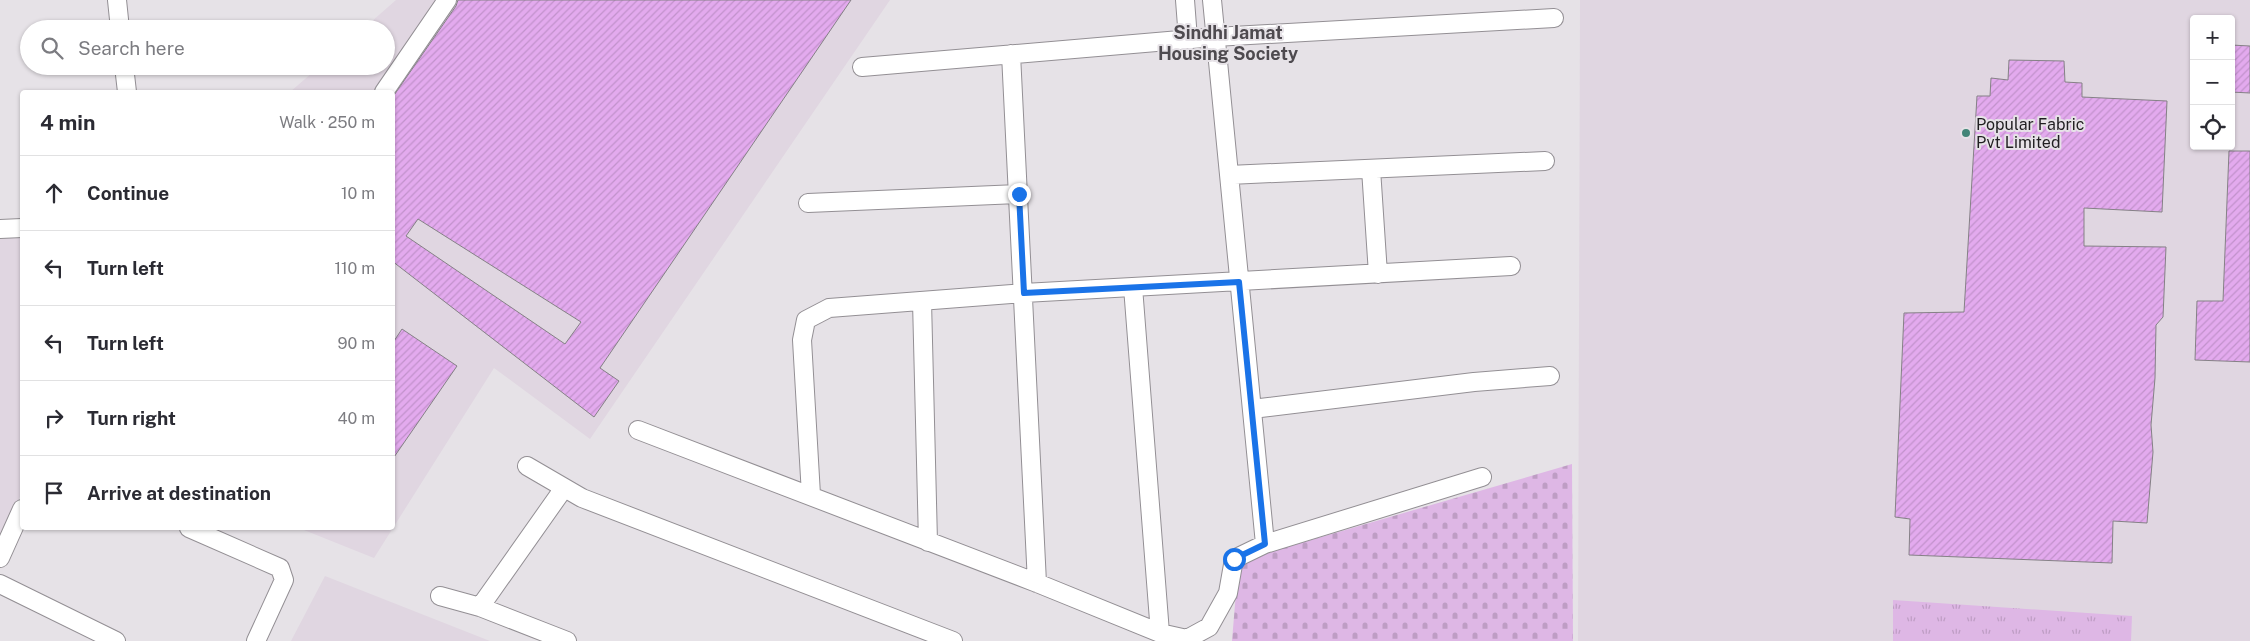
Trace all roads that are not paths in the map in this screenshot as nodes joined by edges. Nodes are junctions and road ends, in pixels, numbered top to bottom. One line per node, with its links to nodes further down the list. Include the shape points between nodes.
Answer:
1 (117, 0): 6 (street)
2 (447, 0): 13 (street)
3 (1185, 0): 8 (street)
4 (1212, 0): 7 (street)
5 (1554, 18): 7 (street)
6 (119, 20)
7 (1215, 37): 8 (street); 16 (street)
8 (1188, 39): 9 (street)
9 (1011, 54): 10 (street); 17 (street)
10 (862, 66)
11 (125, 75): 12 (street)
12 (126, 90)
13 (385, 90)
14 (1545, 161): 15 (street)
15 (1371, 169): 16 (street); 22 (street)
16 (1229, 175): 23 (street)
17 (1019, 194): 18 (street); 25 (street)
18 (808, 203)
19 (20, 228): 20 (street)
20 (0, 229)
21 (1511, 266): 22 (street)
22 (1378, 274): 23 (street)
23 (1239, 282): 24 (street); 28 (street)
24 (1132, 287): 25 (street); 43 (street)
25 (1024, 293): 26 (street); 39 (street)
26 (922, 301): 33 (street, via 830,308 806,320 802,340); 36 (street)
27 (1550, 376): 28 (street)
28 (1252, 409): 37 (street)
29 (638, 430): 33 (street)
30 (527, 466): 32 (street)
31 (1482, 478): 37 (street)
32 (564, 488): 42 (street); 47 (street, via 582,498)
33 (811, 496): 36 (street)
34 (20, 513): 38 (street)
35 (194, 530): 45 (street, via 280,568 284,580)
36 (928, 542): 39 (street)
37 (1265, 544): 43 (street, via 1234,559 1228,593 1209,627 1187,638)
38 (0, 558)
39 (1038, 583): 43 (street)
40 (0, 584): 44 (street)
41 (440, 596): 42 (street)
42 (480, 607): 46 (street)
43 (1160, 633)
44 (116, 641)
45 (256, 641)
46 (567, 641)
47 (953, 641)

